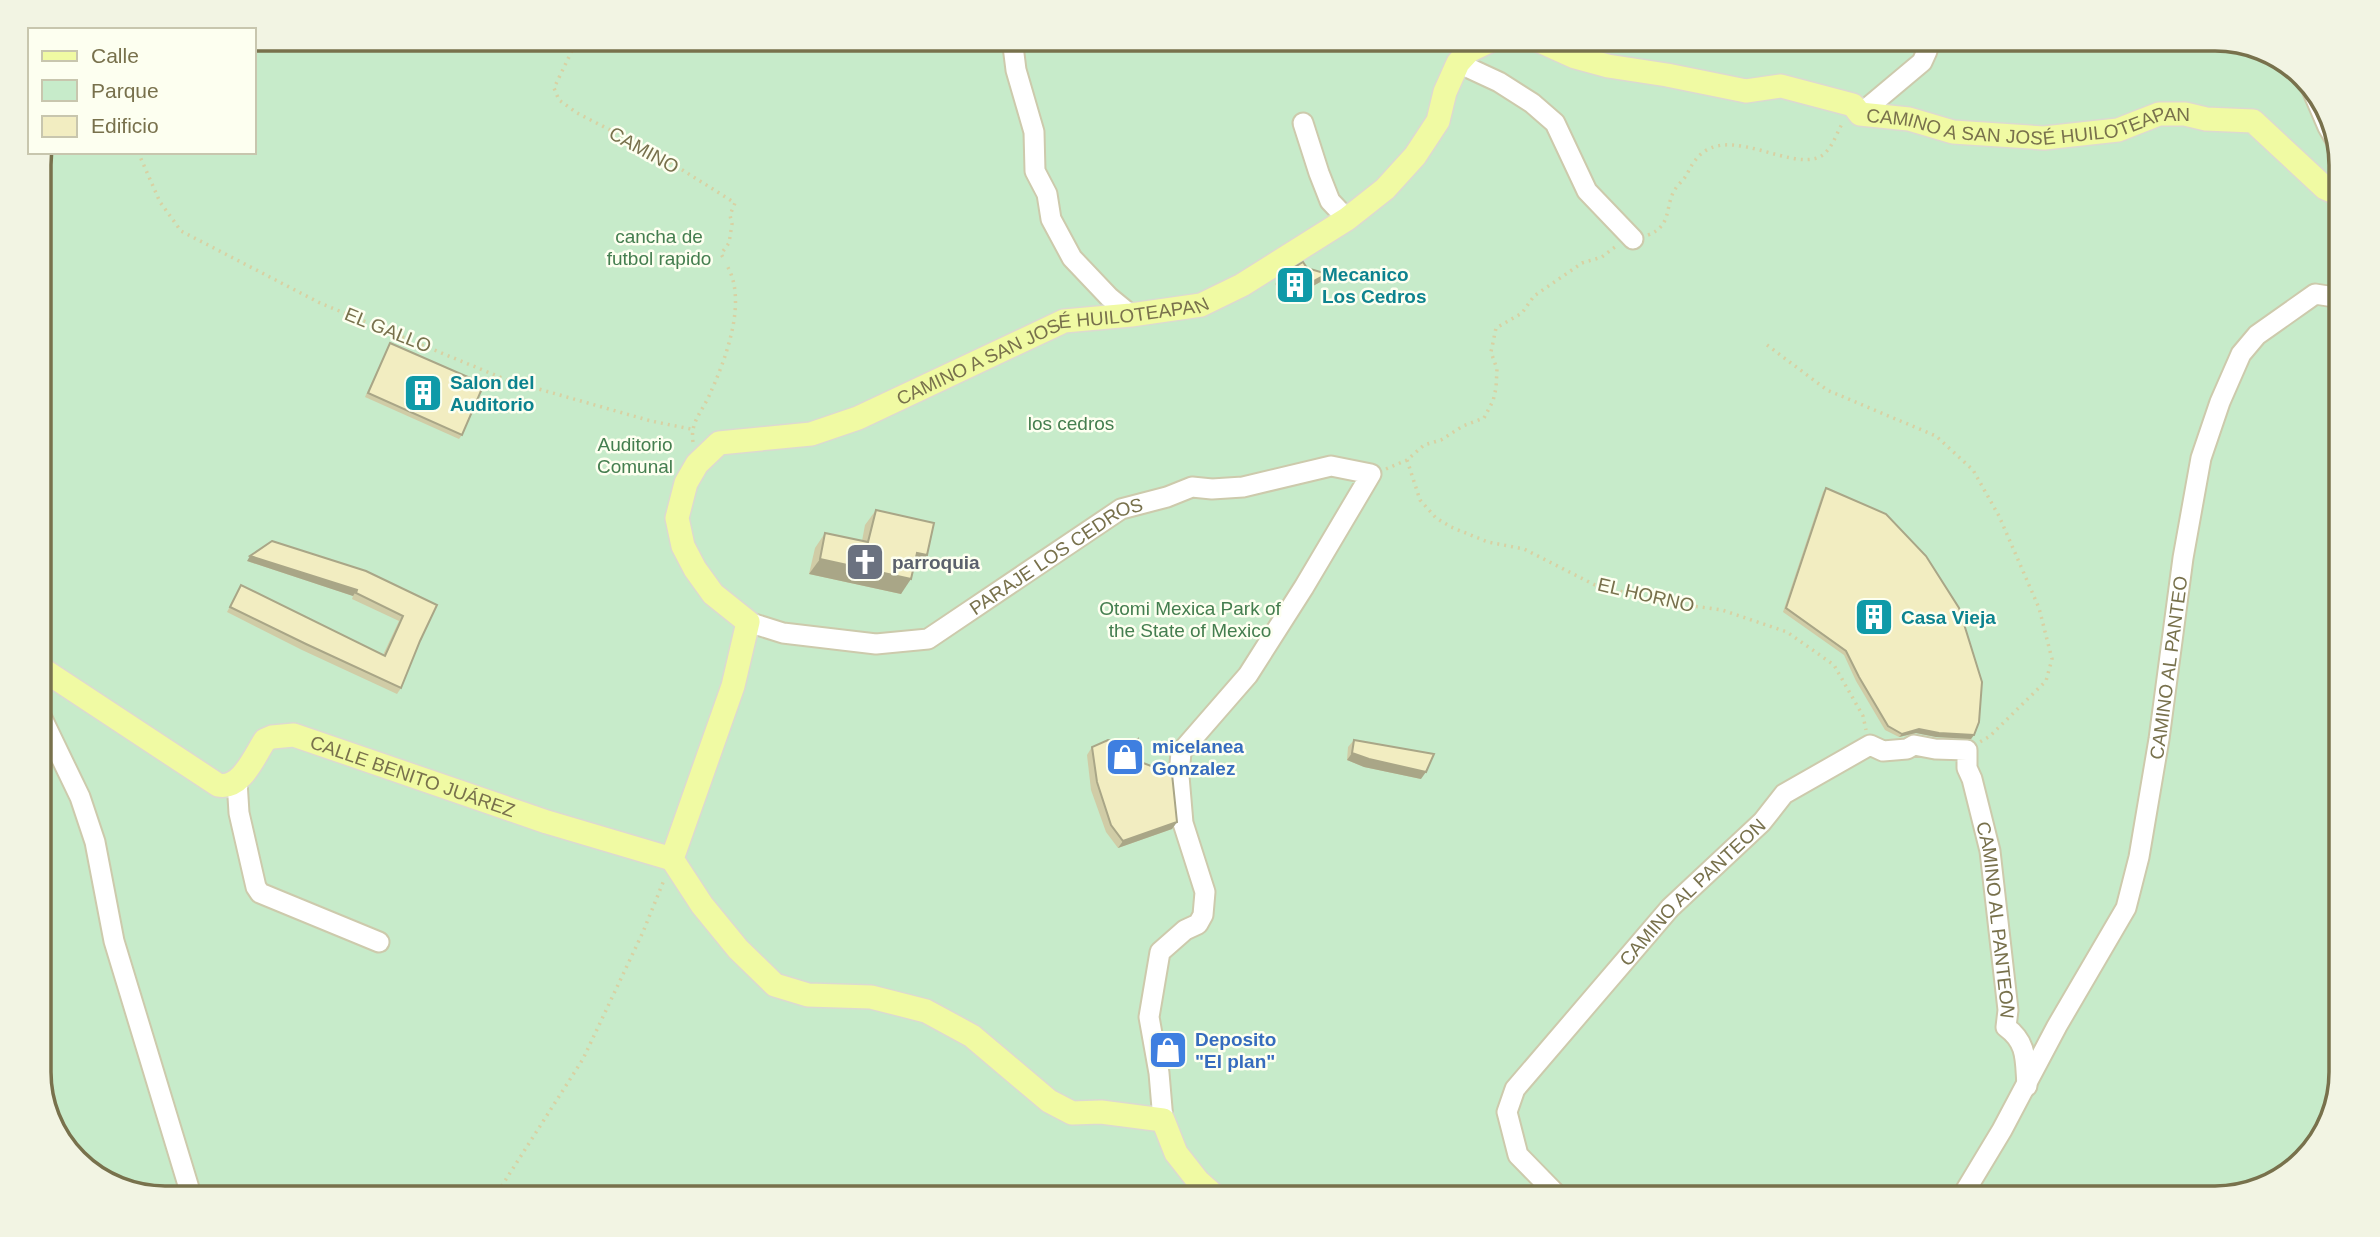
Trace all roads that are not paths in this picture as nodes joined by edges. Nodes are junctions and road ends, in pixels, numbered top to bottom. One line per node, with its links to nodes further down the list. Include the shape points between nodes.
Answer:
1 (1014, 51): 12 (street, via 1034,132 1035,171 1047,194 1051,219 1072,258)
2 (1469, 51): 5 (main road)
3 (1562, 51): 6 (main road, CAMINO A SAN JOSÉ HUILOTEAPAN, via 1608,66 1746,91 1782,86)
4 (1927, 51): 6 (street, via 1922,62)
5 (1458, 63): 9 (main road, CAMINO A SAN JOSÉ HUILOTEAPAN, via 1438,121 1415,156 1385,189); 10 (street, via 1499,82 1555,123 1587,191)
6 (1856, 109): 8 (main road, CAMINO A SAN JOSÉ HUILOTEAPAN, via 1953,132 2044,138 2118,130 2159,114 2253,121)
7 (1303, 123): 9 (street, via 1330,201)
8 (2329, 190)
9 (1347, 219): 12 (main road, CAMINO A SAN JOSÉ HUILOTEAPAN, via 1242,285 1201,305)
10 (1633, 239)
11 (2329, 296): 19 (street, CAMINO AL PANTEO, via 2315,294 2257,335 2241,355 2220,402 2201,458 2157,752 2126,908)
12 (1131, 315): 13 (main road, CAMINO A SAN JOSÉ HUILOTEAPAN, via 1064,321 858,418 811,434 719,443 697,464 686,483 677,518 682,546 695,569 713,594)
13 (748, 622): 17 (main road, via 733,686); 20 (street, PARAJE LOS CEDROS, via 783,633 876,644 928,639 1121,509 1192,486 1243,486 1331,466 1371,474 1248,675 1181,752 1183,823 1205,892 1198,924 1160,952 1149,1017)
14 (51, 675): 16 (main road, via 218,785)
15 (51, 737): 21 (street, via 80,797 95,842 114,941)
16 (237, 781): 17 (main road, CALLE BENITO JUÁREZ, via 265,740 294,735 547,822); 18 (street, via 242,824 260,893)
17 (672, 859): 20 (main road, via 702,905 775,985 808,995 871,997 926,1011 972,1036 1049,1101 1072,1113)
18 (379, 942)
19 (2027, 1086): 23 (street, CAMINO AL PANTEON, via 2025,1053 2018,1036 2006,1027 2008,1010 1990,851 1967,768 1967,750 1914,745 1883,751 1870,745 1784,794 1762,822 1670,908 1515,1089 1507,1112 1518,1155); 24 (street, CAMINO AL PANTEO)
20 (1163, 1120): 22 (main road, via 1176,1153)
21 (187, 1186)
22 (1203, 1186)
23 (1548, 1186)
24 (1969, 1186)

